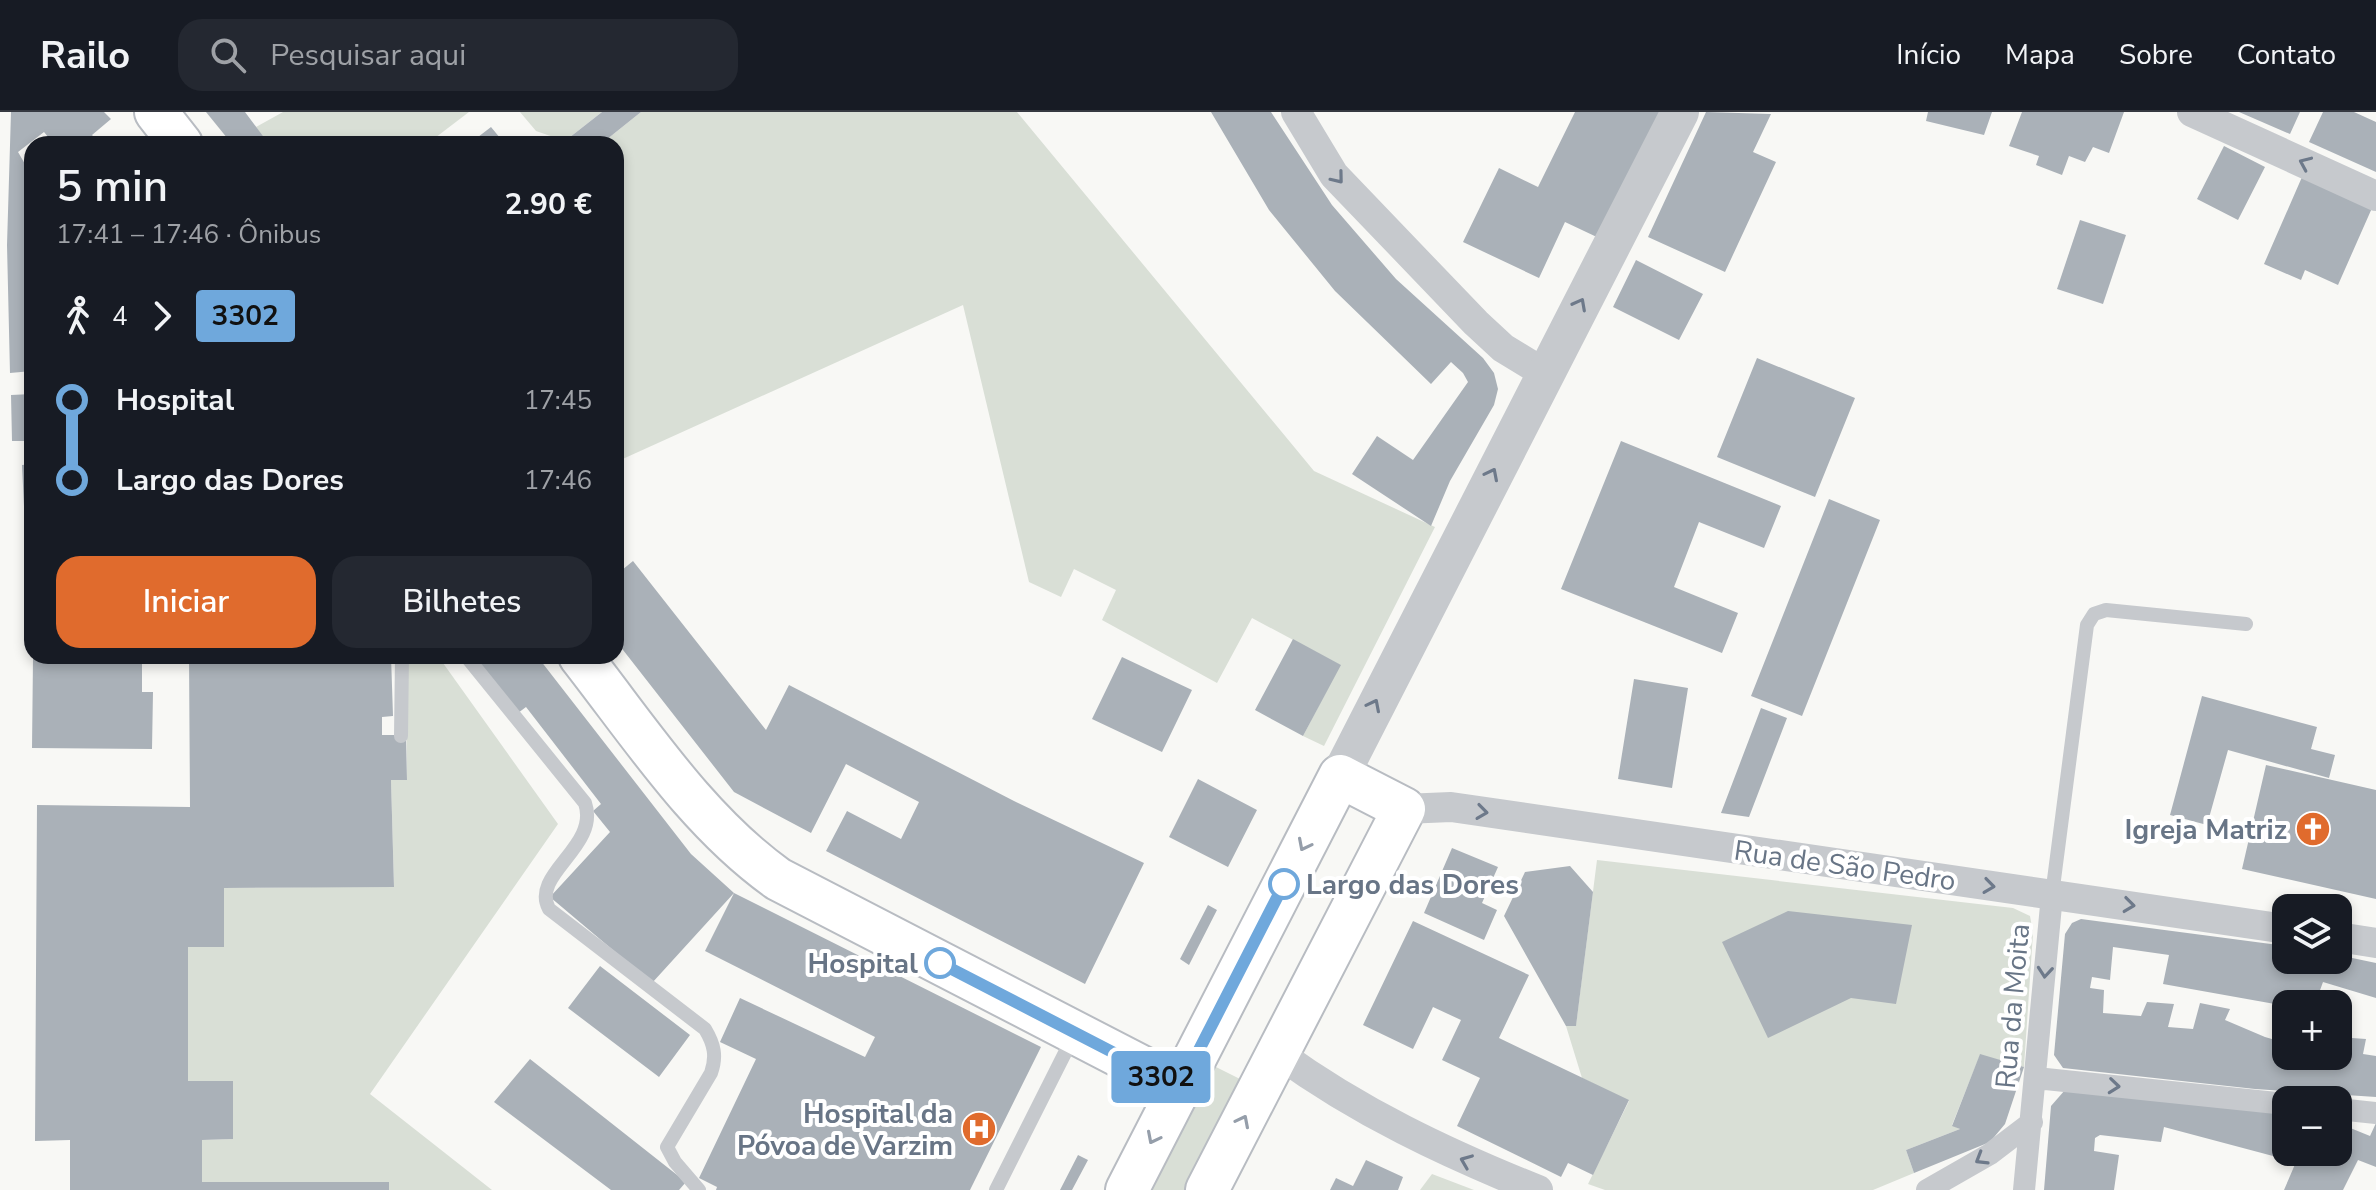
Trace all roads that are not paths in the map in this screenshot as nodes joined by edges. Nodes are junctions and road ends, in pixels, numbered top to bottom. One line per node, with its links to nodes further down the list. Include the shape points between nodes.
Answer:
1 (156, 112): 5 (main road)
2 (1296, 112): 7 (street, one-way to 7, via 1352,195 1503,348)
3 (1680, 112): 7 (street, one-way to 3)
4 (2192, 112): 6 (street, one-way to 4)
5 (175, 136)
6 (2376, 196)
7 (1544, 373): 13 (street, one-way to 7)
8 (2246, 624): 15 (lane, via 2106,610 2094,614 2087,625)
9 (402, 664): 12 (lane)
10 (472, 664): 27 (lane, via 588,812 586,831 547,885 544,900 549,909 711,1038 711,1073 667,1147)
11 (586, 664): 19 (main road, via 693,800 746,856 778,879)
12 (401, 736)
13 (1340, 776): 14 (main road); 22 (main road, one-way to 22)
14 (1404, 809): 15 (street, Rua de São Pedro, one-way to 15, via 1451,807); 20 (main road)
15 (2052, 895): 16 (street, Rua de São Pedro, one-way to 16); 21 (street, Rua da Moita, one-way to 21)
16 (2272, 927)
17 (2352, 939): 18 (street)
18 (2376, 943)
19 (1075, 1033): 22 (main road); 28 (lane)
20 (1278, 1053): 30 (main road, one-way to 20); 31 (street, one-way to 20, via 1442,1152 1322,1086)
21 (2036, 1078): 23 (street, one-way to 23); 26 (street, Rua da Moita)
22 (1180, 1087): 29 (main road, one-way to 29)
23 (2272, 1103)
24 (2352, 1110): 25 (street)
25 (2376, 1113)
26 (2032, 1122): 32 (street, Rua da Moita, one-way to 32, via 1990,1154); 33 (street, Rua da Moita)
27 (699, 1190)
28 (996, 1190)
29 (1127, 1190)
30 (1207, 1190)
31 (1538, 1190)
32 (1927, 1190)
33 (2024, 1190)

